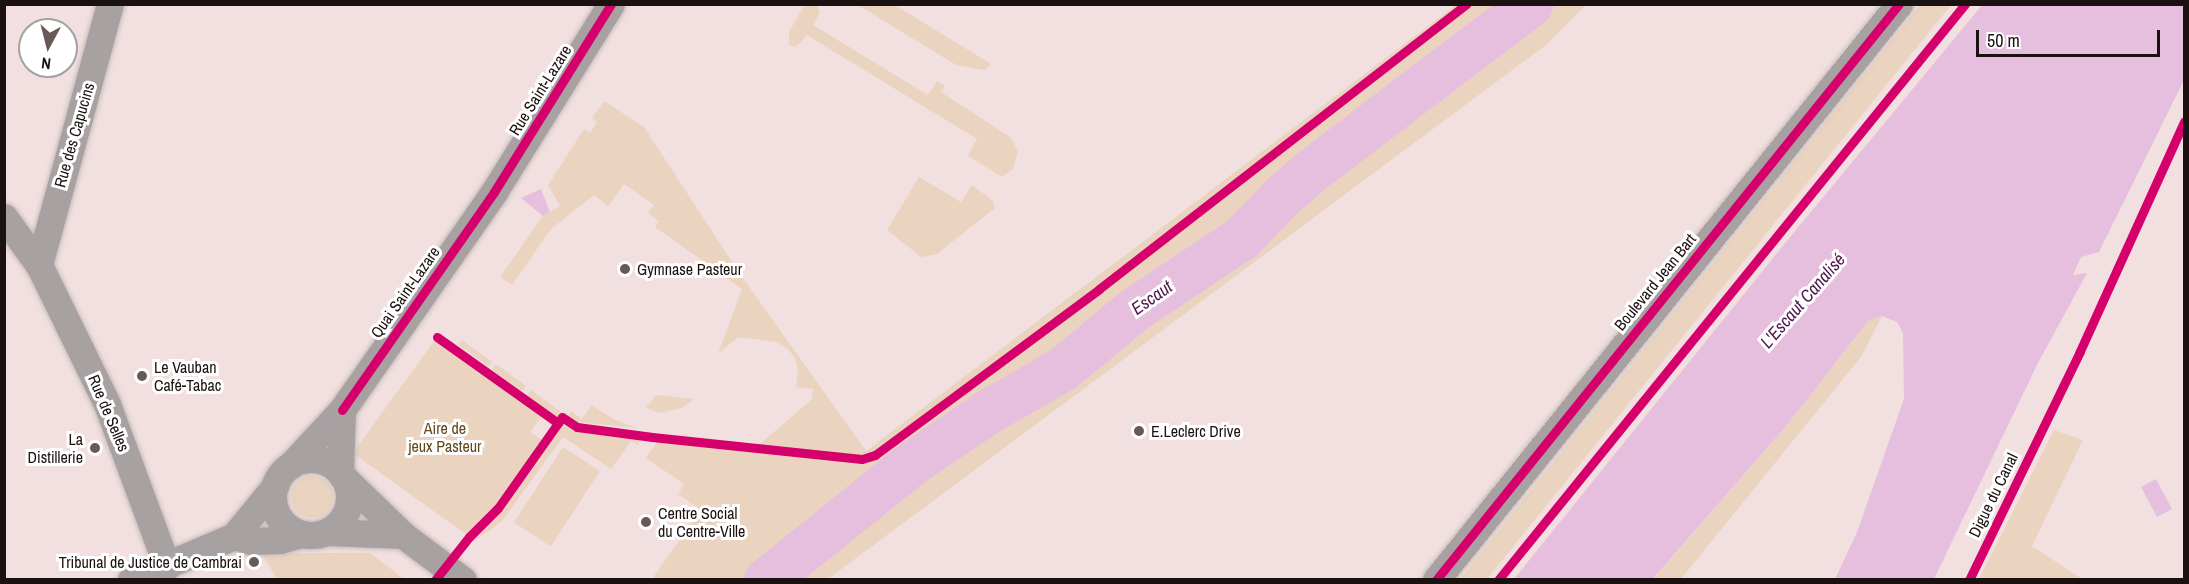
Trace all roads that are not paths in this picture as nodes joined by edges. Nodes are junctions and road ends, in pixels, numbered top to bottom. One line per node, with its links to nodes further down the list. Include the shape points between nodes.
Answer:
1 (110, 4): 6 (street, Rue des Capucins)
2 (611, 4): 4 (street, Rue Saint-Lazare)
3 (1899, 4): 17 (street, Boulevard Jean Bart)
4 (494, 192): 7 (street, Quai Saint-Lazare)
5 (4, 217): 6 (street, Rue de Selles)
6 (39, 265): 14 (street, Rue de Selles, via 107,404)
7 (342, 410): 8 (street, Quai Saint-Lazare); 9 (street)
8 (291, 465): 9 (street, via 312,459 332,466); 10 (street)
9 (342, 475): 11 (street, via 349,503 337,525); 12 (street)
10 (275, 486): 11 (street, via 273,498 278,516 290,529); 13 (street)
11 (314, 533): 12 (street); 13 (street, via 280,540 251,541)
12 (403, 535): 16 (street)
13 (234, 536): 14 (street)
14 (167, 566): 15 (street)
15 (131, 579)
16 (463, 579)
17 (1436, 579)

